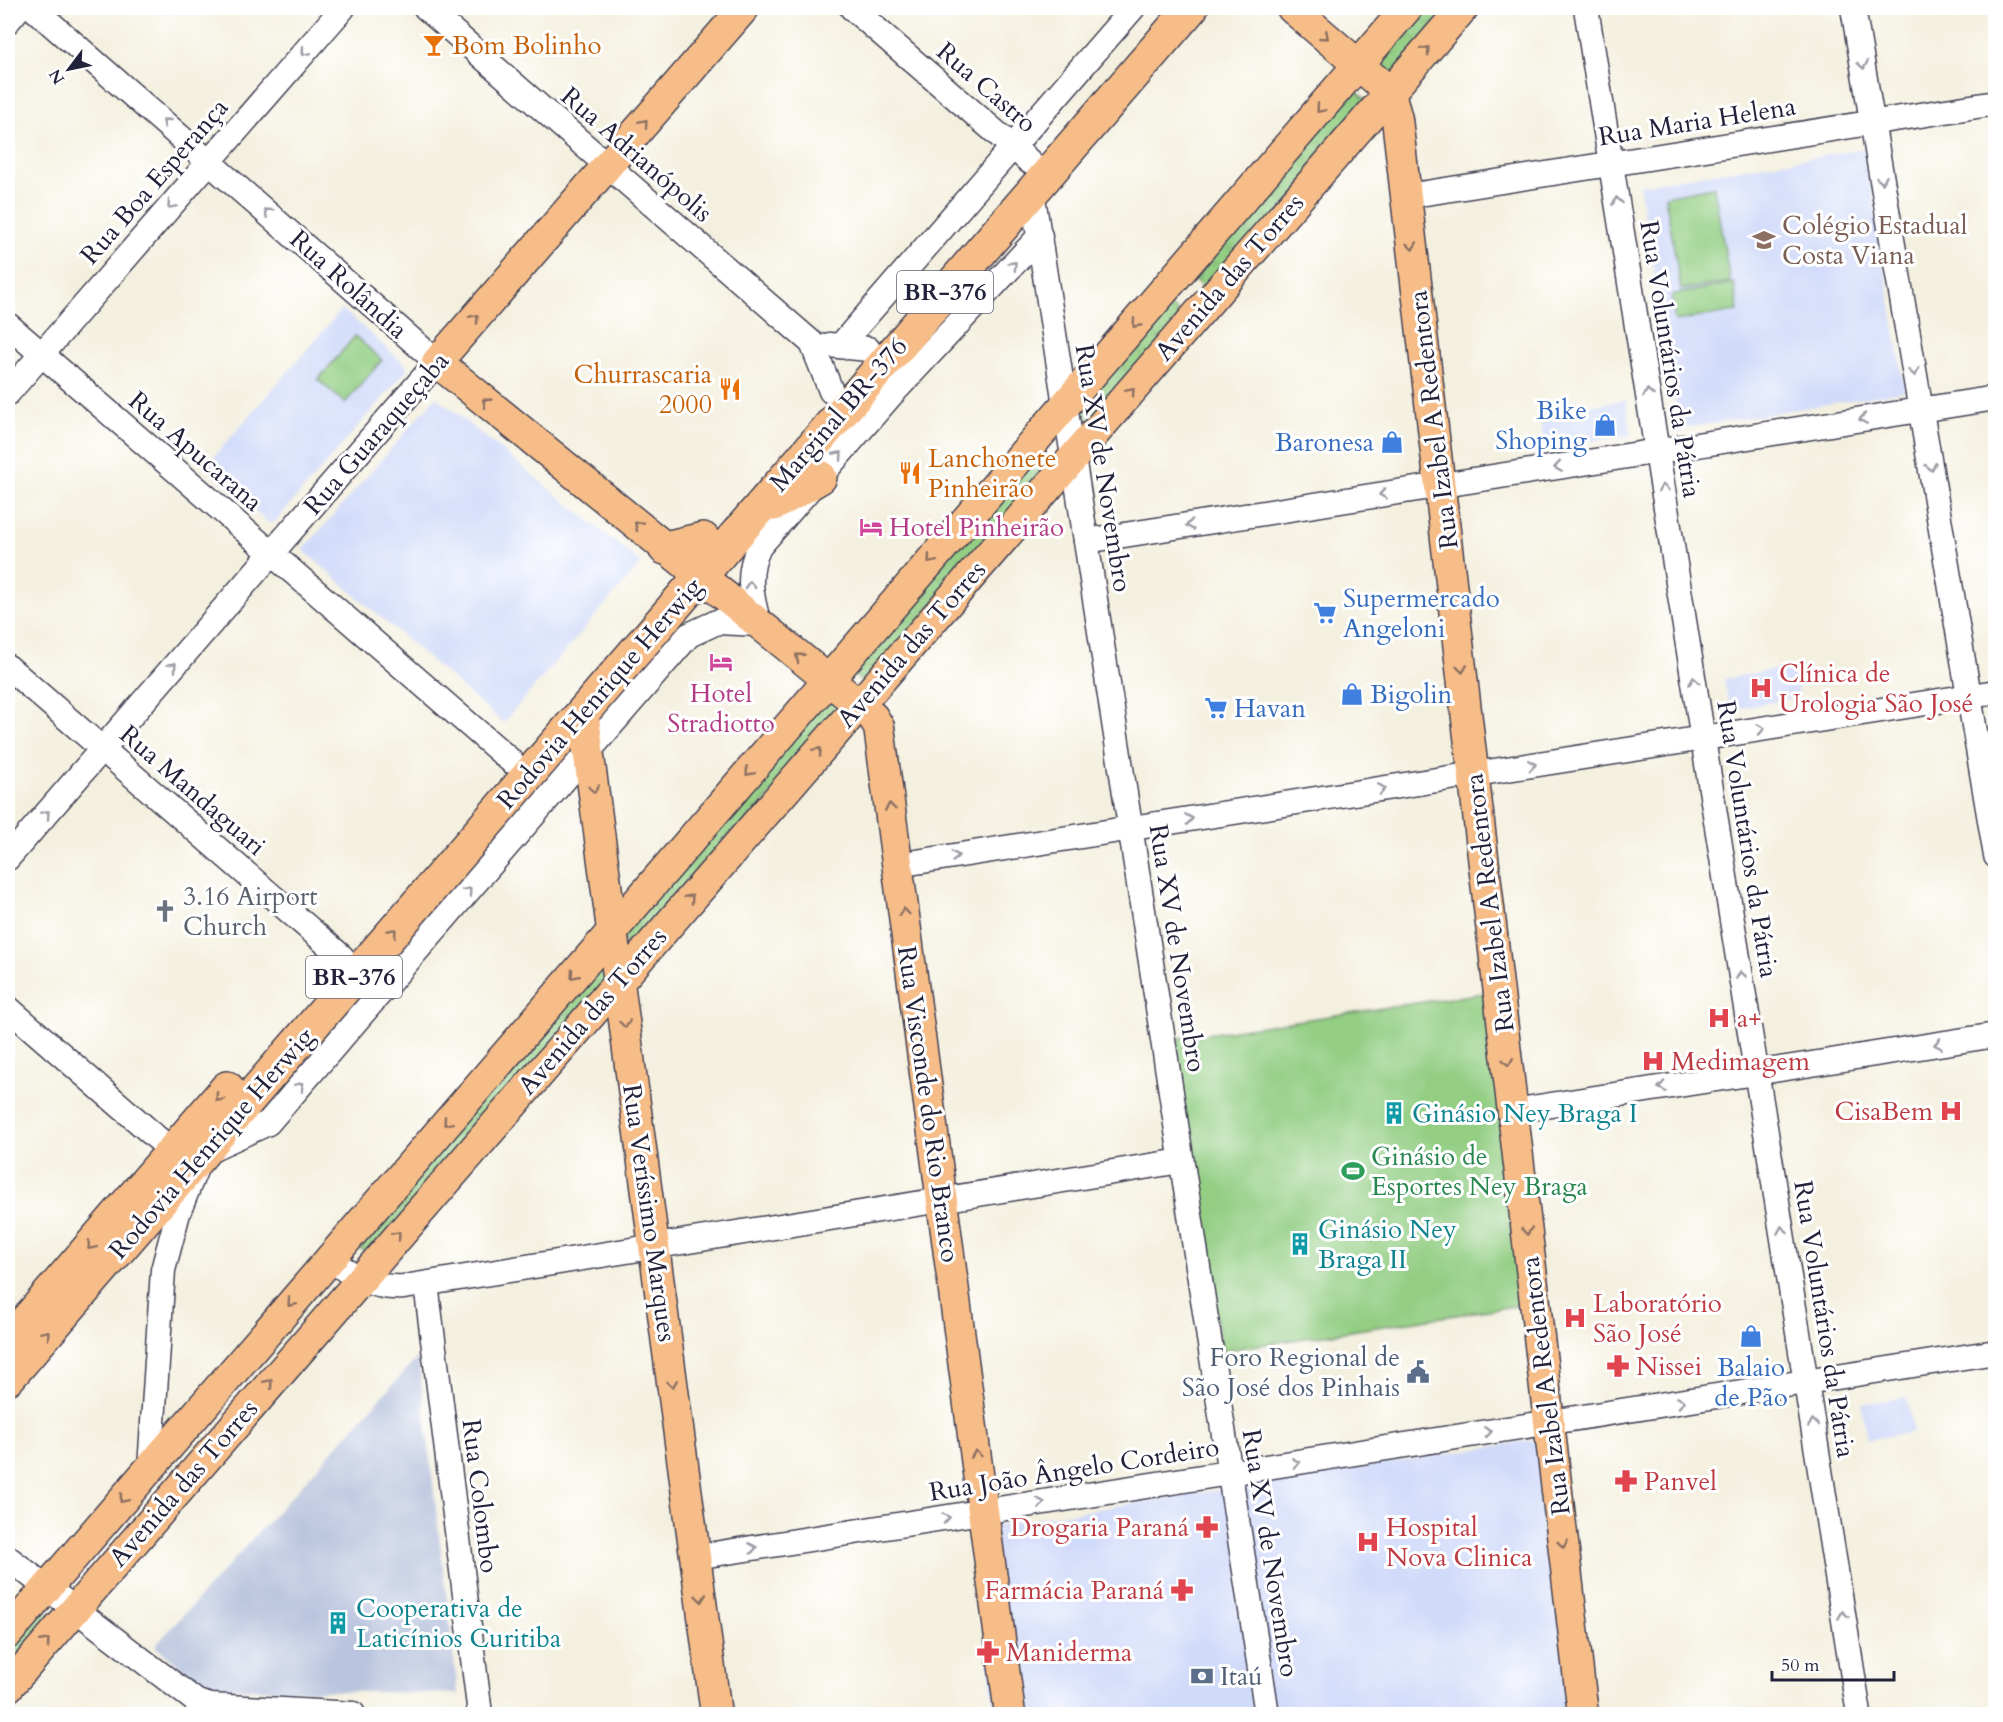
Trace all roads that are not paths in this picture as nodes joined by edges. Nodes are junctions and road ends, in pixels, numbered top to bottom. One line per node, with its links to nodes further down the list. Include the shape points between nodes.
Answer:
1 (19, 8): 15 (street)
2 (33, 8): 21 (street, Rua Rolândia, one-way to 2)
3 (343, 8): 21 (street, Rua Boa Esperança, one-way to 21)
4 (426, 8): 23 (street, Rua Adrianópolis)
5 (744, 8): 23 (main road, Rua Guaraqueçaba, one-way to 5)
6 (852, 8): 24 (street, Rua Castro)
7 (1132, 8): 24 (street)
8 (1164, 8): 24 (highway, Rodovia Henrique Herwig / BR-376)
9 (1191, 8): 24 (highway, Rodovia Henrique Herwig / BR-376)
10 (1293, 8): 16 (main road, one-way to 16)
11 (1463, 8): 17 (main road, Avenida das Torres, one-way to 11)
12 (1586, 8): 22 (street, Rua Voluntários da Pátria)
13 (1853, 8): 19 (street, one-way to 19)
14 (1396, 14): 16 (main road, Avenida das Torres)
15 (8, 21)
16 (1358, 64): 17 (main road); 27 (main road, Avenida das Torres, one-way to 27)
17 (1390, 92): 20 (main road, Avenida das Torres); 25 (main road, Rua Izabel A Redentora)
18 (1995, 103): 19 (street, Rua Maria Helena)
19 (1873, 122): 22 (street, Rua Maria Helena); 38 (street, one-way to 38)
20 (1346, 143): 25 (main road, via 1367,136 1378,138 1395,150); 28 (main road, Avenida das Torres)
21 (210, 161): 32 (street, Rua Boa Esperança, one-way to 32); 33 (street, Rua Rolândia, one-way to 21)
22 (1611, 164): 25 (street, Rua Maria Helena); 39 (street, Rua Voluntários da Pátria, one-way to 22)
23 (607, 165): 30 (street, Rua Adrianópolis); 33 (main road, Rua Guaraqueçaba, one-way to 23)
24 (1025, 167): 26 (street, Rua XV de Novembro); 31 (highway, Rodovia Henrique Herwig / BR-376); 43 (highway, Rodovia Henrique Herwig / BR-376)
25 (1405, 182): 42 (main road, Rua Izabel A Redentora, one-way to 42)
26 (1040, 236): 37 (street, Rua XV de Novembro); 41 (street, Marginal BR-376, one-way to 26)
27 (1175, 280): 28 (main road, via 1175,292 1182,302 1193,307); 37 (main road, Avenida das Torres, one-way to 37)
28 (1205, 305): 40 (main road, Avenida das Torres, one-way to 28)
29 (8, 325): 32 (street, Rua Apucarana)
30 (812, 343): 31 (street); 34 (street, Rua Adrianópolis)
31 (854, 347): 34 (highway, Rodovia Henrique Herwig / BR-376)
32 (41, 354): 35 (street, Rua Boa Esperança); 45 (street, Rua Apucarana)
33 (437, 362): 45 (street, Rua Guaraqueçaba); 46 (main road, Rua Rolândia, one-way to 33)
34 (831, 392): 46 (highway, Rodovia Henrique Herwig / BR-376)
35 (8, 393)
36 (1995, 398): 38 (street)
37 (1065, 405): 40 (street, Rua XV de Novembro); 49 (main road, Avenida das Torres, one-way to 49)
38 (1921, 410): 39 (street, one-way to 39); 51 (street, one-way to 51)
39 (1657, 451): 42 (street, one-way to 42); 54 (street, Rua Voluntários da Pátria, one-way to 39)
40 (1073, 457): 44 (street, Rua XV de Novembro); 52 (main road, Avenida das Torres)
41 (820, 477): 43 (highway); 47 (street, Marginal BR-376, one-way to 41, via 749,584 754,557)
42 (1440, 485): 44 (street, one-way to 44); 58 (main road, Rua Izabel A Redentora, one-way to 58)
43 (751, 516): 46 (highway, Rodovia Henrique Herwig / BR-376)
44 (1086, 541): 59 (street, Rua XV de Novembro)
45 (271, 554): 55 (street, Rua Guaraqueçaba, one-way to 45); 57 (street, Rua Apucarana)
46 (688, 556): 47 (main road, Rua Visconde do Rio Branco); 53 (highway, Rodovia Henrique Herwig / BR-376); 57 (highway, Rodovia Henrique Herwig / BR-376)
47 (759, 624): 49 (main road, Rua Visconde do Rio Branco, one-way to 47); 56 (street, via 717,622 689,635)
48 (8, 667): 55 (street, Rua Mandaguari)
49 (828, 680): 52 (main road, Rua Visconde do Rio Branco); 63 (main road, Avenida das Torres, one-way to 63)
50 (1995, 693): 51 (street)
51 (1969, 697): 54 (street, one-way to 51); 60 (street)
52 (858, 704): 62 (main road, Rua Visconde do Rio Branco, one-way to 52, via 882,737 873,717); 65 (main road, Avenida das Torres, one-way to 52)
53 (584, 711): 56 (main road, Rua Veríssimo Marques); 70 (highway, Rodovia Henrique Herwig / BR-376, one-way to 53)
54 (1703, 739): 58 (street, one-way to 54); 68 (street, Rua Voluntários da Pátria, one-way to 54)
55 (102, 749): 61 (street, Rua Guaraqueçaba, one-way to 55); 64 (street, Rua Mandaguari)
56 (589, 751): 63 (main road, Rua Veríssimo Marques, one-way to 63); 70 (street, one-way to 56, via 268,1123)
57 (511, 761): 64 (highway, Rodovia Henrique Herwig / BR-376)
58 (1474, 774): 59 (street, one-way to 58); 69 (main road, Rua Izabel A Redentora, one-way to 69)
59 (1130, 828): 62 (street, one-way to 59); 71 (street, Rua XV de Novembro)
60 (1995, 856)
61 (8, 858)
62 (897, 865): 72 (main road, Rua Visconde do Rio Branco, one-way to 62)
63 (613, 930): 65 (main road, Rua Veríssimo Marques); 74 (main road, Avenida das Torres, one-way to 74)
64 (342, 957): 70 (highway, Rodovia Henrique Herwig / BR-376, one-way to 70)
65 (619, 980): 73 (main road, Rua Veríssimo Marques, one-way to 73); 75 (main road, Avenida das Torres, one-way to 65)
66 (8, 1008): 70 (street)
67 (1995, 1035): 68 (street, one-way to 68)
68 (1757, 1072): 69 (street, one-way to 69); 80 (street, Rua Voluntários da Pátria, one-way to 68)
69 (1514, 1111): 81 (main road, Rua Izabel A Redentora, one-way to 81)
70 (187, 1152): 77 (highway, Rodovia Henrique Herwig / BR-376, one-way to 77); 79 (highway, Rodovia Henrique Herwig / BR-376, one-way to 70); 82 (street, via 178,1214 163,1270)
71 (1181, 1161): 72 (street); 83 (street, Rua XV de Novembro)
72 (942, 1199): 73 (street); 84 (main road, Rua Visconde do Rio Branco, one-way to 72)
73 (654, 1246): 76 (street); 85 (main road, Rua Veríssimo Marques, one-way to 85)
74 (329, 1258): 75 (street); 82 (main road, Avenida das Torres, one-way to 82)
75 (358, 1280): 76 (street, via 391,1288); 88 (main road, Avenida das Torres, one-way to 75)
76 (426, 1284): 95 (street, Rua Colombo)
77 (8, 1342)
78 (1995, 1352): 80 (street, Rua João Ângelo Cordeiro)
79 (8, 1378)
80 (1806, 1382): 81 (street, Rua João Ângelo Cordeiro, one-way to 80); 100 (street, Rua Voluntários da Pátria, one-way to 80)
81 (1549, 1423): 83 (street, Rua João Ângelo Cordeiro, one-way to 81); 99 (main road, Rua Izabel A Redentora, one-way to 99)
82 (150, 1468): 87 (main road, Avenida das Torres, one-way to 87)
83 (1230, 1473): 84 (street, Rua João Ângelo Cordeiro, one-way to 83); 98 (street, Rua XV de Novembro)
84 (983, 1512): 85 (street, Rua João Ângelo Cordeiro, one-way to 84); 97 (main road, Rua Visconde do Rio Branco)
85 (695, 1557): 96 (main road, Rua Veríssimo Marques, one-way to 96)
86 (8, 1558): 87 (street)
87 (46, 1588): 88 (street); 89 (main road, Avenida das Torres)
88 (74, 1609): 90 (main road, Avenida das Torres, one-way to 88); 91 (street)
89 (8, 1633)
90 (8, 1687)
91 (181, 1692): 92 (street, via 206,1706); 93 (street)
92 (230, 1711): 94 (street)
93 (195, 1714)
94 (353, 1714)
95 (480, 1714)
96 (716, 1714)
97 (1010, 1714)
98 (1267, 1714)
99 (1583, 1714)
100 (1859, 1714)

